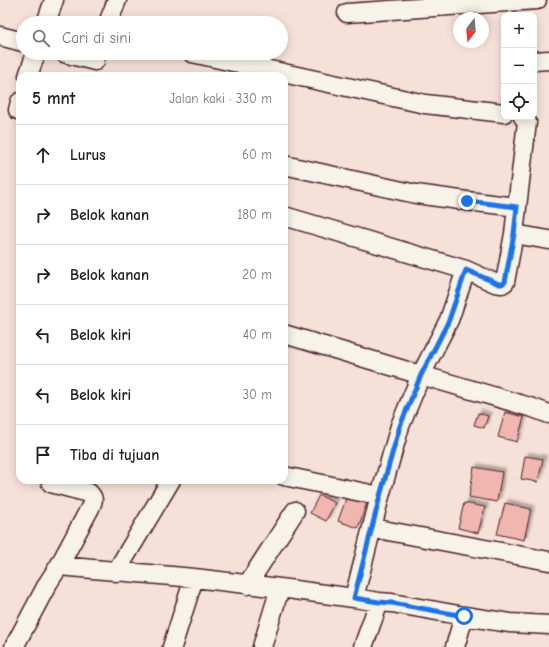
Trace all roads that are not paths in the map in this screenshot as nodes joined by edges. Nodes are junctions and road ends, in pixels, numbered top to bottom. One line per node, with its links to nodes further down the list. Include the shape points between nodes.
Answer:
1 (54, 0): 6 (street)
2 (117, 0): 7 (street)
3 (537, 0): 4 (street)
4 (377, 5): 5 (street)
5 (347, 13)
6 (48, 16)
7 (111, 16)
8 (0, 36): 9 (street)
9 (16, 40)
10 (34, 60): 16 (street)
11 (84, 60): 15 (street)
12 (224, 60): 17 (street)
13 (549, 60): 14 (street)
14 (537, 61)
15 (95, 64)
16 (29, 72)
17 (279, 72)
18 (288, 74): 19 (street, via 425,104)
19 (501, 113)
20 (525, 120): 22 (street)
21 (288, 166): 22 (street, via 416,194)
22 (517, 207): 24 (street)
23 (288, 217): 26 (street)
24 (514, 234): 25 (street); 26 (street, via 505,282 495,283)
25 (549, 240)
26 (466, 270): 28 (street, via 449,320)
27 (288, 335): 28 (street)
28 (421, 375): 29 (street); 33 (street, via 400,426)
29 (549, 414)
30 (288, 477): 33 (street)
31 (55, 484): 37 (street, via 89,493 93,501)
32 (169, 484): 38 (street)
33 (380, 496): 35 (street)
34 (295, 511): 40 (street)
35 (372, 528): 36 (street); 42 (street)
36 (549, 561)
37 (59, 566): 38 (street); 46 (street)
38 (116, 572): 39 (street)
39 (194, 578): 40 (street); 47 (street)
40 (247, 585): 41 (street)
41 (280, 588): 42 (street); 48 (street)
42 (354, 598): 43 (street)
43 (379, 602): 44 (street); 49 (street)
44 (464, 616): 45 (street, via 510,623); 50 (street)
45 (549, 625)
46 (14, 647)
47 (172, 647)
48 (262, 647)
49 (363, 647)
50 (455, 647)

